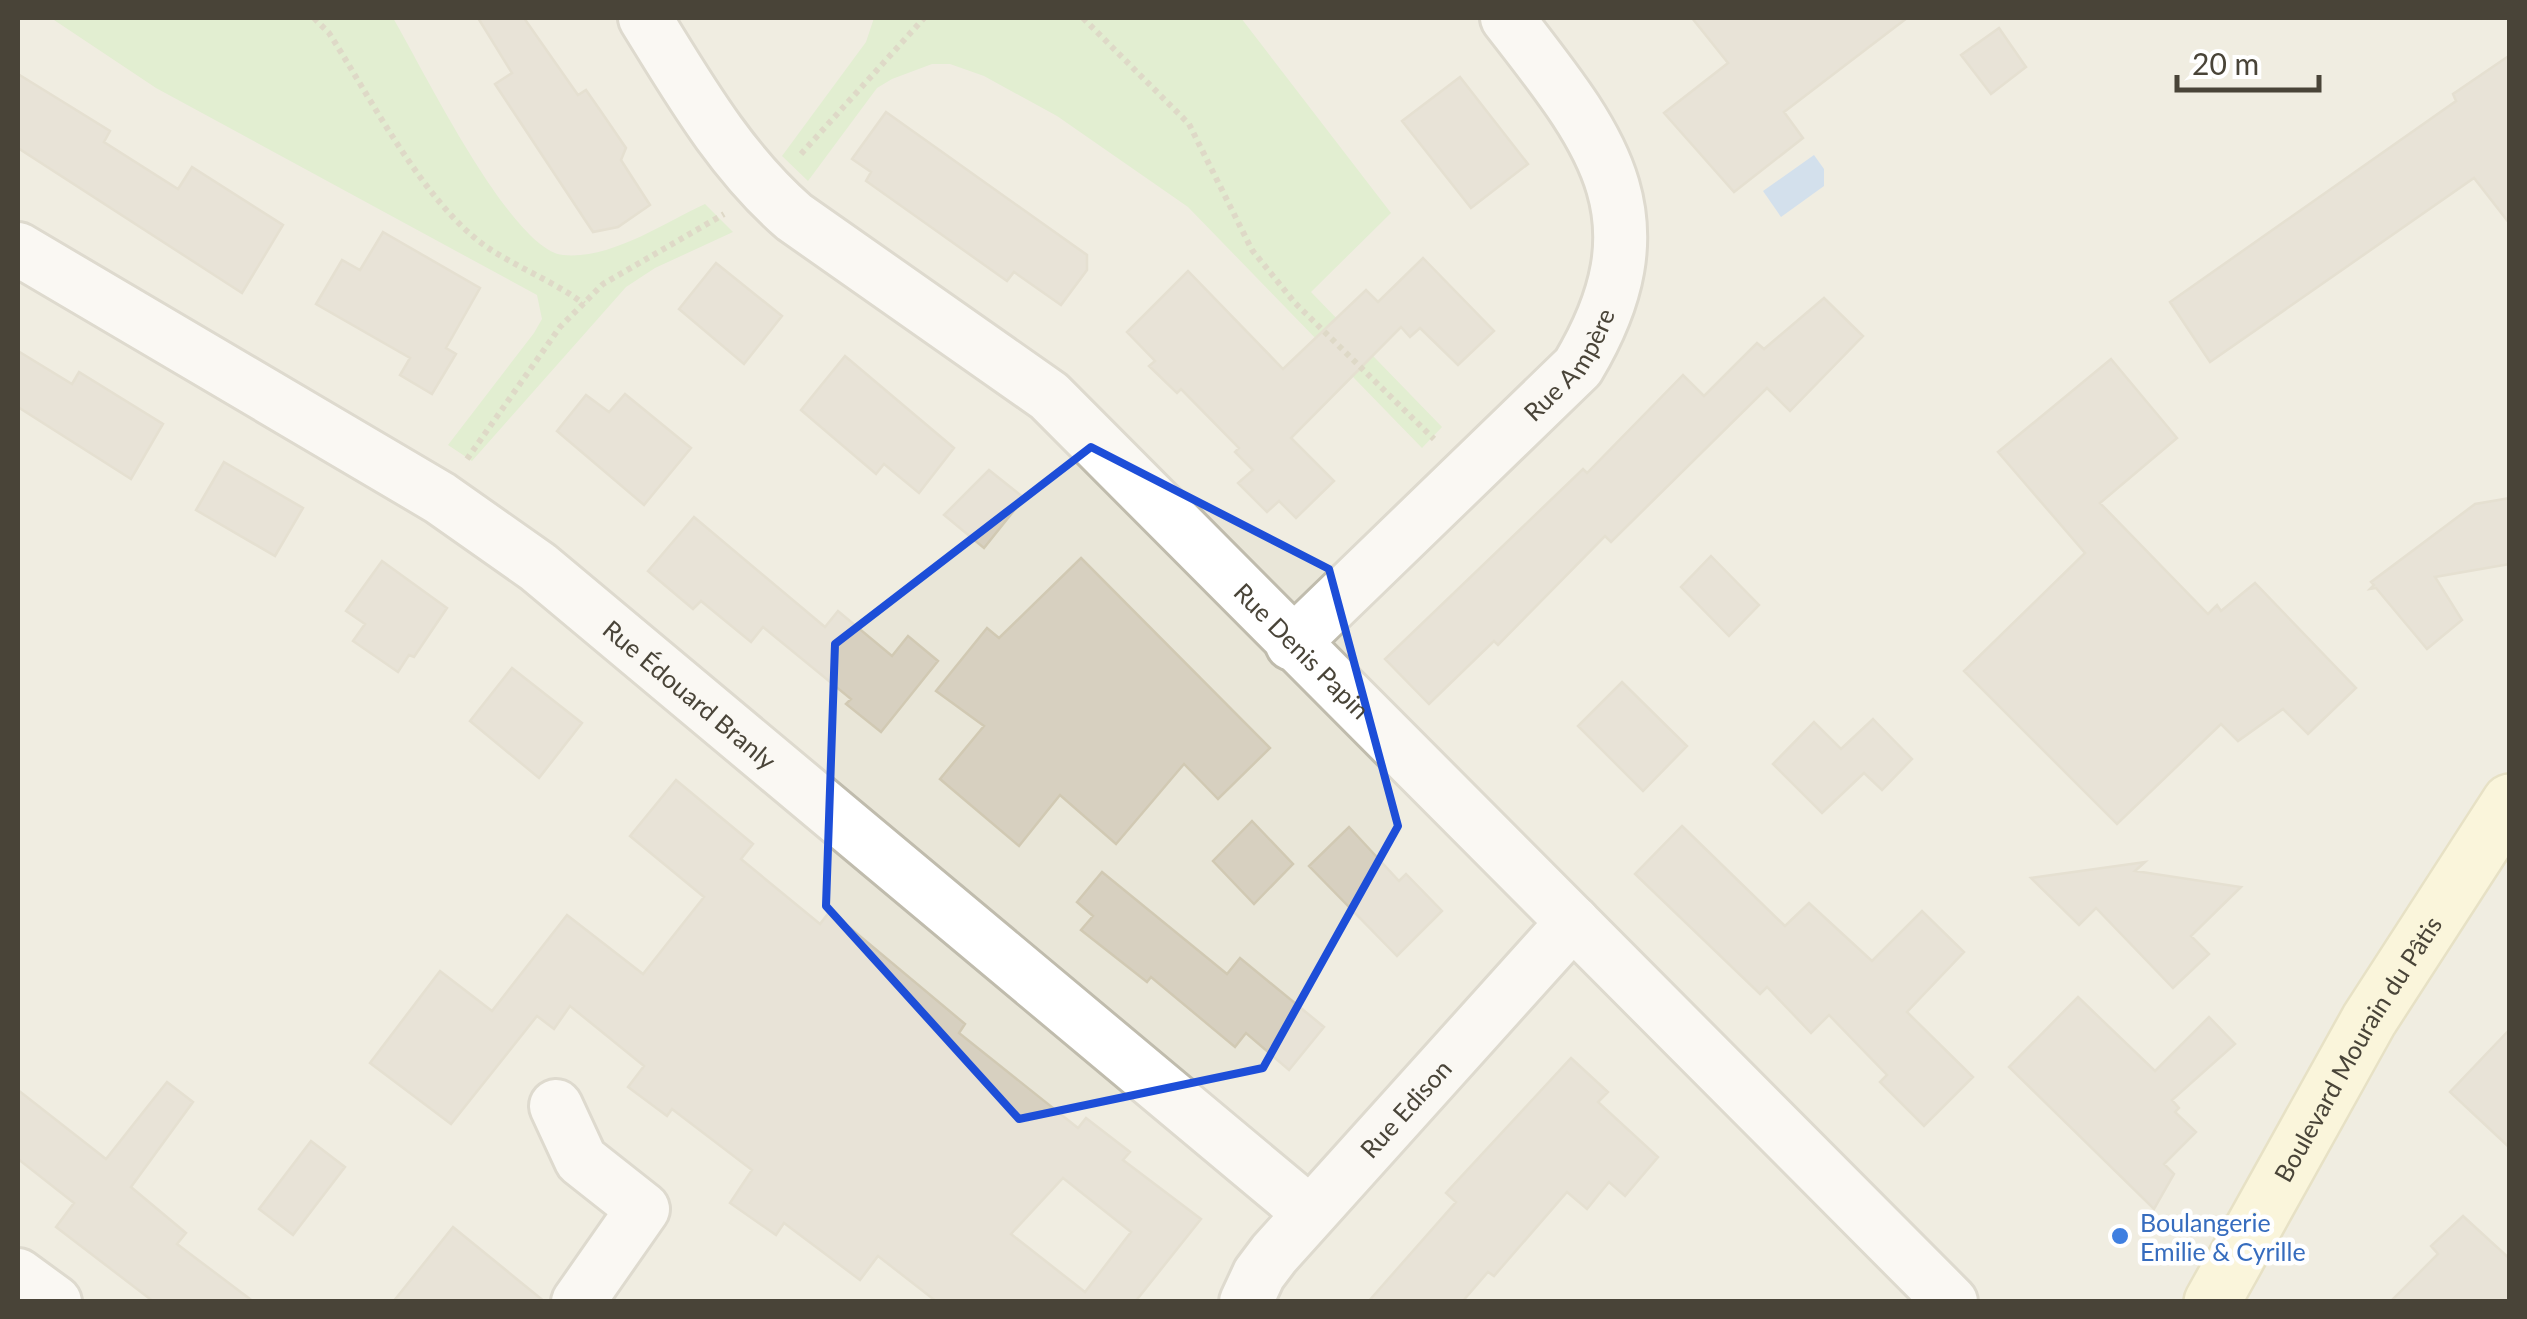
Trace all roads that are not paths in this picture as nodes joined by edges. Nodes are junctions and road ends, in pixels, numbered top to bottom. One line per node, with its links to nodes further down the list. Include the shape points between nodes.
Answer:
1 (646, 18): 4 (street, Rue Denis Papin, via 709,122 760,188 1048,396)
2 (1507, 18): 4 (street, Rue Ampère, via 1581,114 1616,191 1620,268 1607,312 1578,367)
3 (18, 249): 8 (street, Rue Édouard Branly, via 440,498 538,567)
4 (1292, 644): 6 (street, Rue Denis Papin)
5 (2510, 802): 14 (main road, Boulevard Mourain du Pâtis, via 2369,1020)
6 (1573, 922): 8 (street, Rue Edison); 13 (street, Rue Denis Papin)
7 (556, 1106): 11 (street, via 581,1160 643,1209)
8 (1310, 1213): 12 (street, Rue Edison, via 1258,1274)
9 (18, 1275): 10 (street)
10 (54, 1302)
11 (578, 1302)
12 (1246, 1302)
13 (1952, 1302)
14 (2212, 1302)

